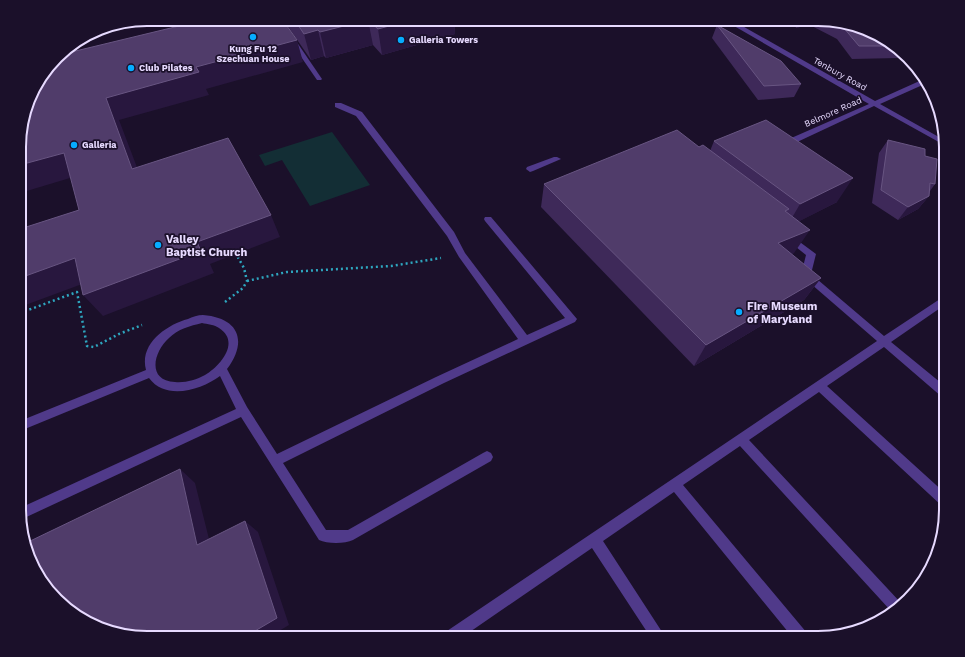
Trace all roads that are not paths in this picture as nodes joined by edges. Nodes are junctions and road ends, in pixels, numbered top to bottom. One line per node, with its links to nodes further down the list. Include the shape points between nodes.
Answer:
1 (283, 26): 3 (street)
2 (737, 26): 5 (street, Tenbury Road)
3 (319, 79)
4 (921, 83): 5 (street, Belmore Road)
5 (874, 103): 7 (street, Tenbury Road); 8 (street, Belmore Road)
6 (338, 105): 14 (street, via 359,114 451,234 462,255)
7 (939, 140)
8 (792, 141)
9 (557, 159): 10 (street)
10 (530, 169)
11 (488, 219): 14 (street, via 572,319)
12 (779, 230): 15 (street, via 811,254 806,275)
13 (939, 304): 15 (street)
14 (525, 341): 24 (street)
15 (884, 342): 18 (street); 19 (street)
16 (222, 370): 17 (street, via 197,384 182,387 168,386 158,381); 17 (street, via 234,349 231,330 214,320 202,319 178,326 157,343 151,353); 20 (street)
17 (151, 373): 21 (street)
18 (819, 385): 22 (street); 26 (street)
19 (939, 388)
20 (243, 411): 24 (street); 27 (street)
21 (26, 424)
22 (741, 439): 25 (street); 29 (street)
23 (487, 457): 24 (street, via 349,536 323,536)
24 (275, 461)
25 (675, 484): 28 (street); 32 (street)
26 (939, 496)
27 (26, 511)
28 (594, 539): 30 (street); 31 (street)
29 (894, 604)
30 (459, 631)
31 (655, 631)
32 (796, 631)

